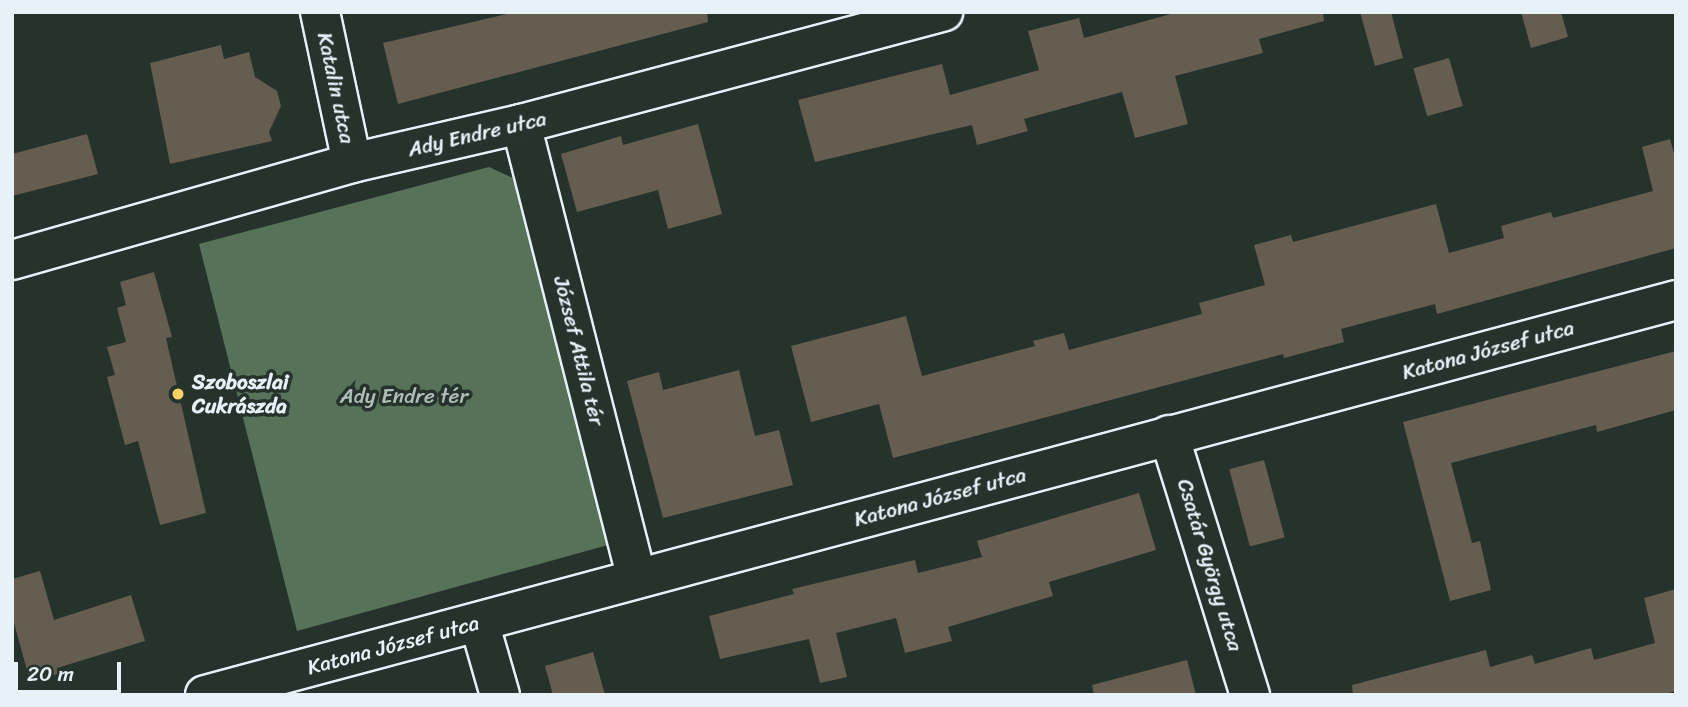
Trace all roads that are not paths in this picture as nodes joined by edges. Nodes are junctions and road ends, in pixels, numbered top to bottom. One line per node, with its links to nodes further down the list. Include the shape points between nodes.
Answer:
1 (320, 12): 4 (street, Katalin utca)
2 (943, 12): 3 (street, Ady Endre utca)
3 (521, 124): 4 (street, Ady Endre utca); 8 (street, József Attila tér)
4 (352, 163): 5 (street, Ady Endre utca)
5 (12, 260)
6 (1676, 300): 7 (street, Katona József utca)
7 (1169, 435): 8 (street, Katona József utca); 12 (street, Csatár György utca)
8 (637, 578): 9 (street, Katona József utca)
9 (479, 622): 10 (street, Katona József utca); 11 (street)
10 (205, 695)
11 (500, 695)
12 (1250, 695)

